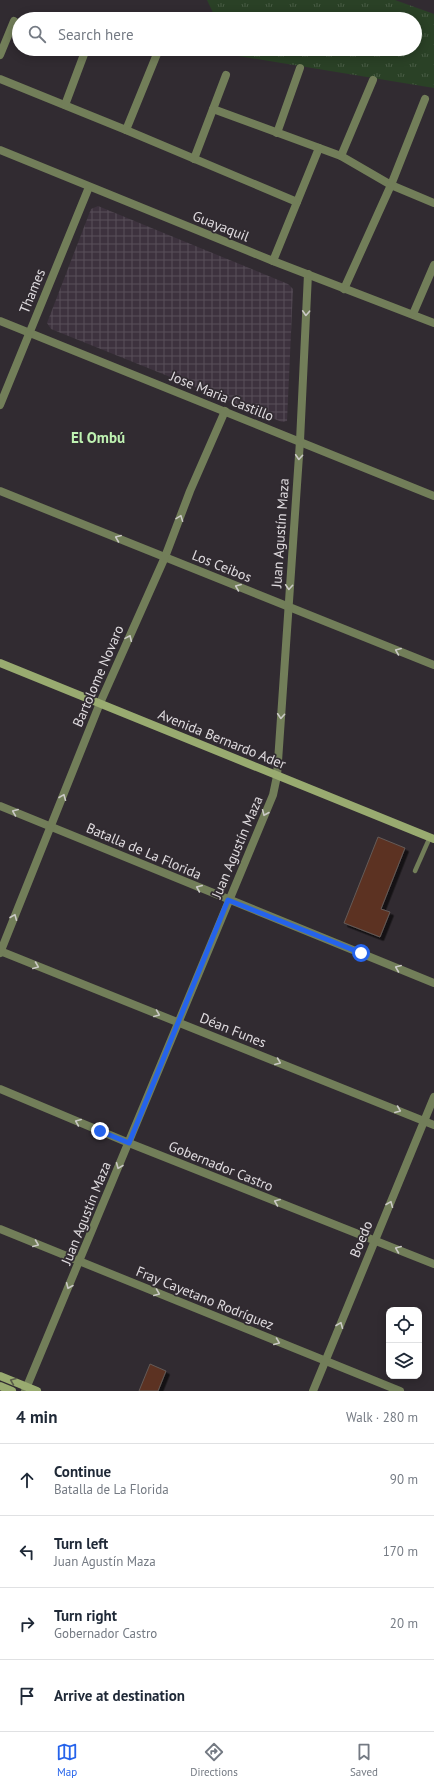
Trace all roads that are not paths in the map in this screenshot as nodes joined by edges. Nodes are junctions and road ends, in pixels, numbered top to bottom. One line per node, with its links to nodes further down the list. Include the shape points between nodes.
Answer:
1 (12, 26): 2 (street)
2 (0, 55)
3 (83, 56): 10 (street)
4 (156, 56): 12 (street)
5 (300, 68): 13 (street)
6 (226, 75): 11 (street)
7 (0, 79): 10 (street)
8 (373, 80): 16 (street)
9 (425, 99): 18 (street)
10 (65, 105): 12 (street)
11 (213, 109): 13 (street); 17 (street)
12 (126, 130): 17 (street)
13 (278, 133): 14 (street)
14 (319, 148): 16 (street); 20 (street)
15 (0, 150): 19 (street, Guayaquil)
16 (341, 156): 18 (street)
17 (194, 158): 20 (street)
18 (391, 185): 21 (street); 25 (street)
19 (89, 187): 22 (street, Guayaquil); 29 (street, Thames)
20 (297, 202): 22 (street)
21 (434, 203)
22 (273, 261): 24 (street, Guayaquil)
23 (434, 265): 26 (street)
24 (308, 274): 25 (street, Guayaquil); 32 (street, Juan Agustín Maza, one-way to 32)
25 (344, 289): 26 (street, Guayaquil)
26 (413, 314): 28 (street, Guayaquil)
27 (0, 321): 29 (street, Jose Maria Castillo)
28 (434, 323)
29 (29, 332): 30 (street, Thames); 31 (street, Jose Maria Castillo)
30 (0, 405)
31 (225, 411): 32 (street, Jose Maria Castillo); 35 (street, Bartolome Novaro, one-way to 31)
32 (300, 441): 34 (street, Jose Maria Castillo); 36 (street, Juan Agustín Maza, one-way to 36)
33 (0, 491): 35 (street, Los Ceibos, one-way to 33)
34 (434, 496)
35 (165, 557): 36 (street, Los Ceibos, one-way to 35); 39 (street, Bartolome Novaro, one-way to 35)
36 (288, 607): 38 (street, Los Ceibos, one-way to 36); 40 (street, Juan Agustín Maza, one-way to 40)
37 (0, 664): 39 (main road, Avenida Bernardo Ader)
38 (434, 665)
39 (100, 703): 40 (main road, Avenida Bernardo Ader); 42 (street, Bartolome Novaro, one-way to 39)
40 (277, 776): 43 (main road, Avenida Bernardo Ader); 45 (street, Juan Agustín Maza, one-way to 45, via 273,795)
41 (0, 806): 42 (street, Batalla de La Florida, one-way to 41)
42 (51, 826): 45 (street, Batalla de La Florida, one-way to 42); 46 (street, Bartolome Novaro, one-way to 42)
43 (432, 838): 44 (lane)
44 (415, 871)
45 (228, 900): 47 (street, Batalla de La Florida, one-way to 45); 48 (street, Juan Agustín Maza)
46 (0, 952): 48 (street, Déan Funes, one-way to 48)
47 (434, 983)
48 (178, 1022): 51 (street, Déan Funes, one-way to 51); 53 (street, Juan Agustín Maza)
49 (0, 1089): 53 (street, Gobernador Castro, one-way to 49)
50 (434, 1097): 51 (street, Boedo)
51 (424, 1121): 52 (street, Déan Funes); 55 (street, Boedo, one-way to 51)
52 (434, 1125)
53 (129, 1143): 55 (street, Gobernador Castro, one-way to 53); 56 (street, Juan Agustín Maza, one-way to 56)
54 (0, 1229): 56 (street, Fray Cayetano Rodríguez, one-way to 56)
55 (375, 1240): 57 (street, Gobernador Castro, one-way to 55); 58 (street, Boedo, one-way to 55)
56 (80, 1261): 58 (street, Fray Cayetano Rodríguez, one-way to 58); 61 (street, Juan Agustín Maza, one-way to 61)
57 (434, 1264)
58 (325, 1361): 64 (street, Boedo); 65 (street, Fray Cayetano Rodríguez)
59 (0, 1376): 61 (main road, one-way to 59)
60 (0, 1386): 62 (main road)
61 (26, 1389): 63 (main road)
62 (12, 1391)
63 (37, 1391)
64 (313, 1391)
65 (400, 1391)

